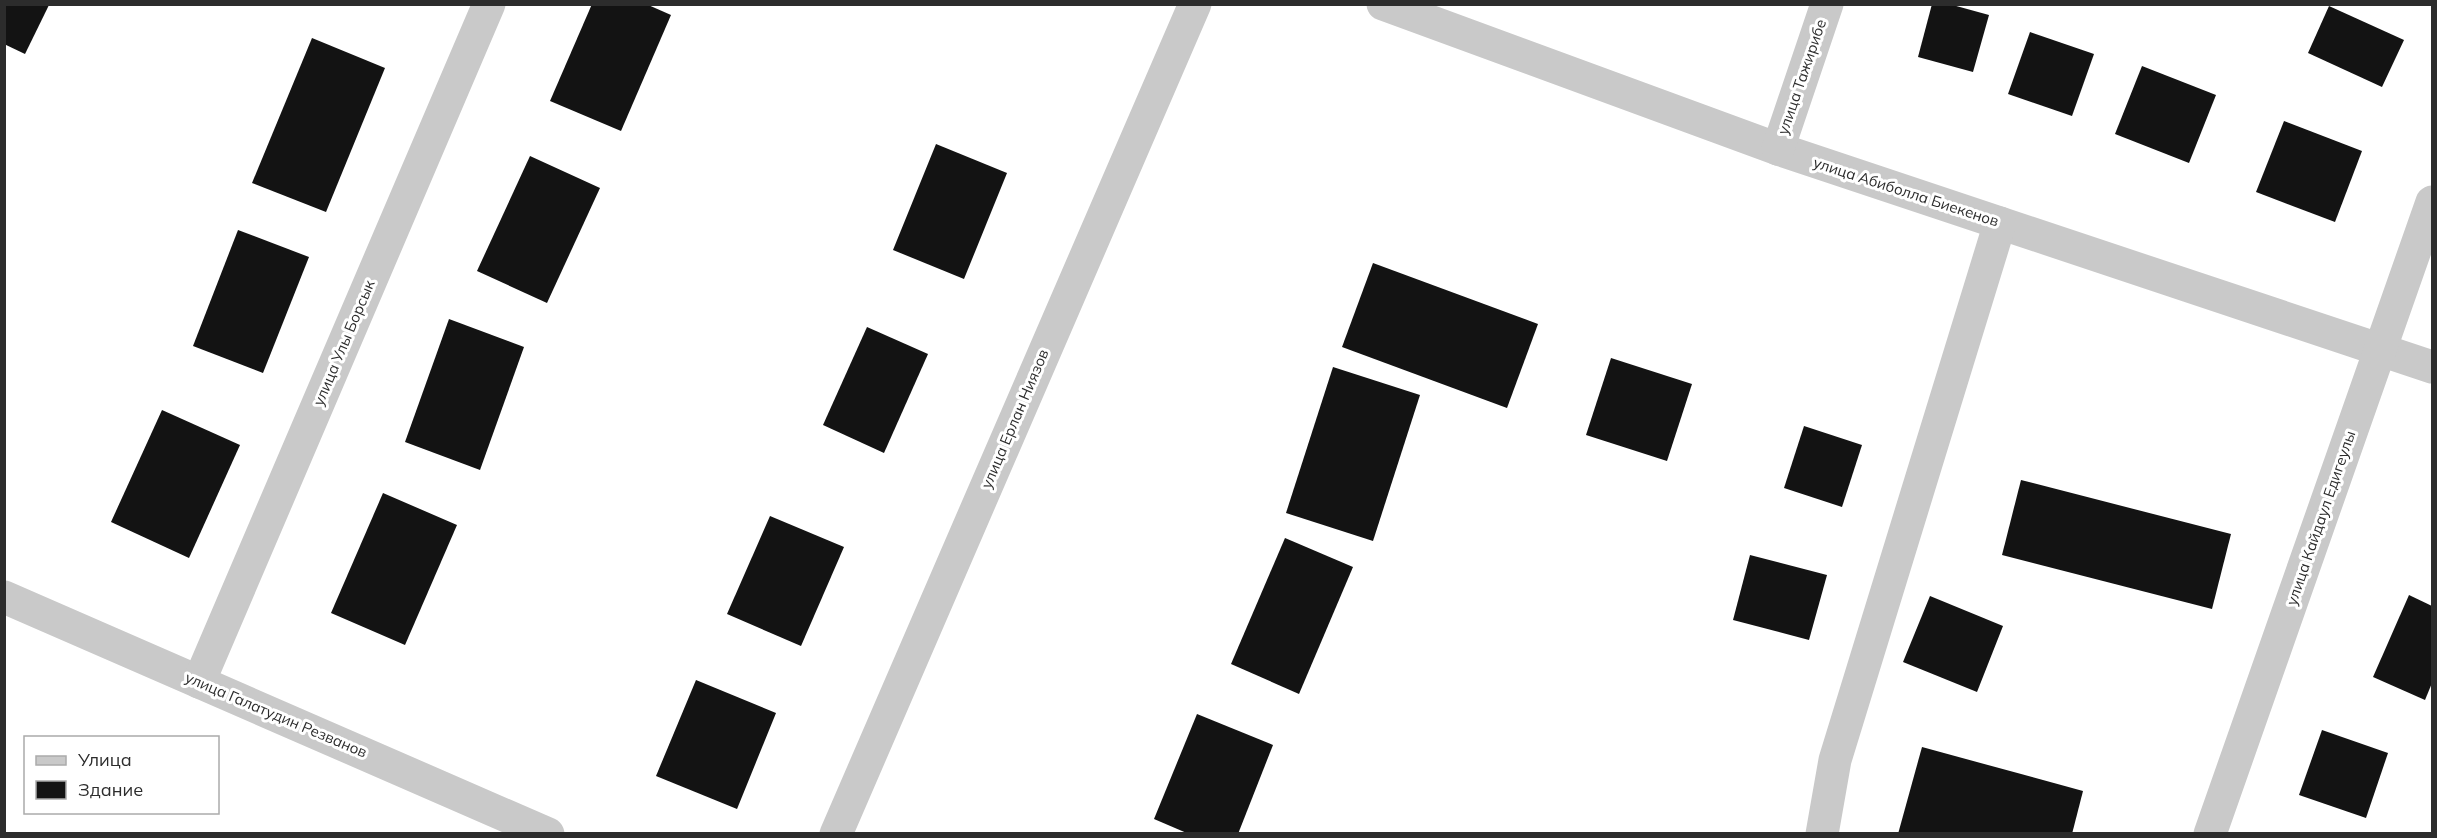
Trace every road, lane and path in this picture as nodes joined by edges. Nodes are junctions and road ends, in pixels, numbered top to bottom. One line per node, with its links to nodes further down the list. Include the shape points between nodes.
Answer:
1 (489, 4): 11 (street, улица Улы Борсык)
2 (1194, 4): 13 (street, улица Ерлан Ниязов)
3 (1383, 4): 5 (street, улица Абиболла Биекенов)
4 (1827, 4): 5 (street, улица Тажирибе)
5 (1778, 149): 7 (street, улица Абиболла Биекенов)
6 (2433, 202): 8 (street, улица Кайдаул Едигеулы)
7 (2000, 223): 8 (street, улица Абиболла Биекенов); 14 (street, via 1835,760)
8 (2380, 349): 9 (street, улица Абиболла Биекенов); 15 (street, улица Кайдаул Едигеулы)
9 (2433, 367)
10 (4, 597): 11 (street, улица Галатудин Резванов)
11 (199, 682): 12 (street, улица Галатудин Резванов)
12 (548, 834)
13 (836, 834)
14 (1822, 834)
15 (2210, 834)

